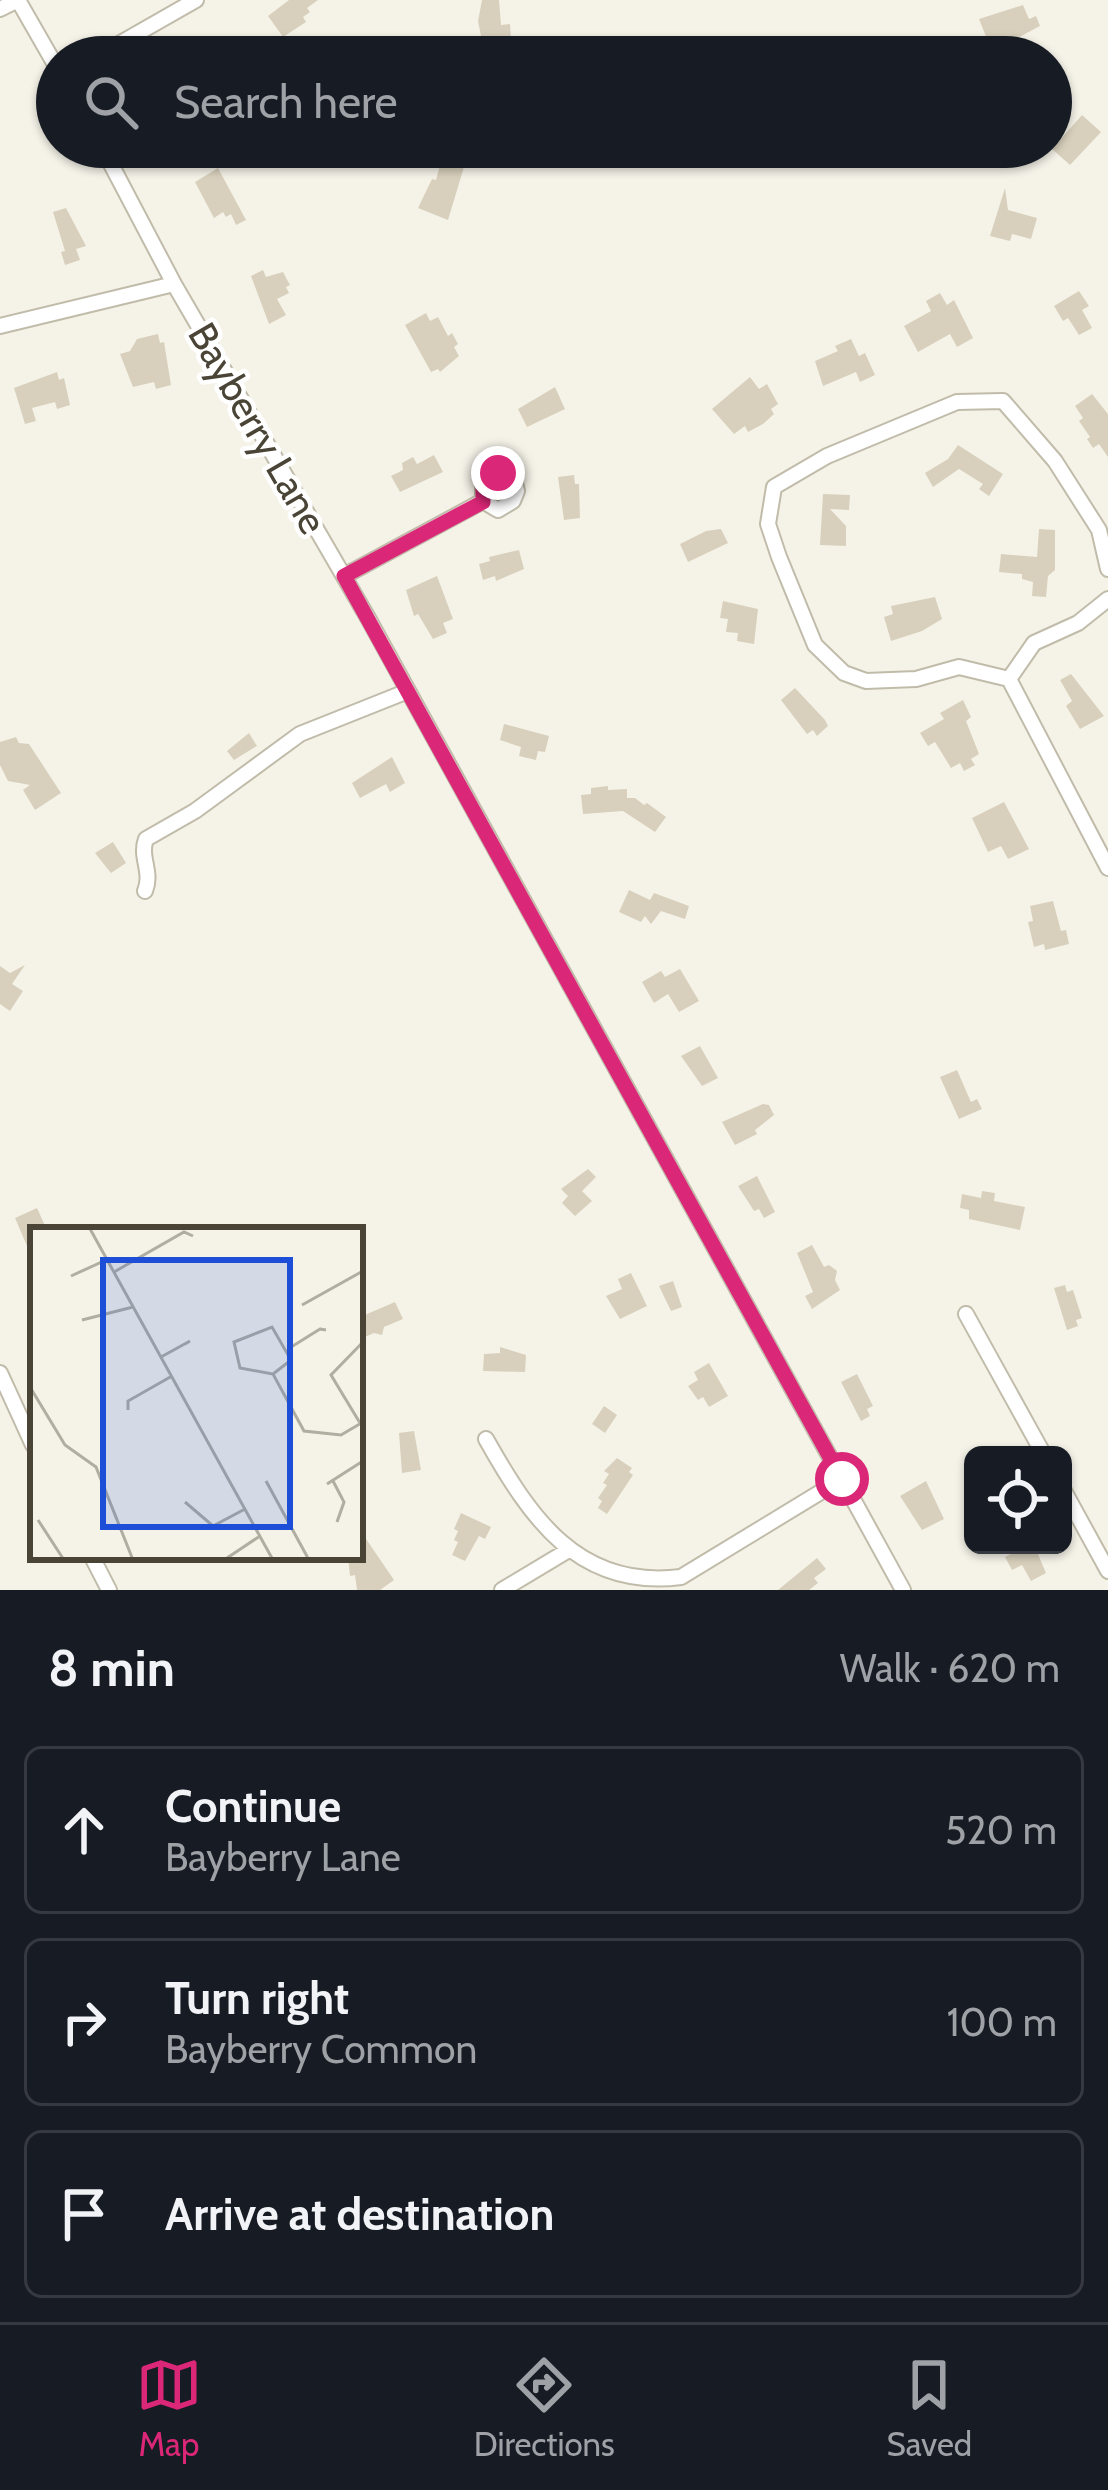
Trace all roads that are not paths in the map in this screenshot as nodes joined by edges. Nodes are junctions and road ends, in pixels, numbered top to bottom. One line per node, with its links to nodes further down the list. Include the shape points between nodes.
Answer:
1 (18, 0): 3 (street); 4 (street)
2 (196, 0): 5 (street)
3 (0, 9)
4 (39, 36)
5 (133, 36)
6 (113, 168): 7 (street, Bayberry Lane)
7 (174, 284): 8 (street); 12 (street, Bayberry Lane)
8 (0, 326)
9 (483, 502): 12 (street)
10 (1104, 528): 11 (street); 14 (street, via 1004,401 957,402 774,487 768,524 778,556 814,645 844,673 866,681 916,679 959,667)
11 (1108, 569)
12 (344, 576): 15 (street, Bayberry Lane)
13 (1108, 599): 14 (street, via 1034,643)
14 (1009, 679): 16 (street)
15 (408, 691): 17 (street, via 300,734 146,839); 23 (street, Bayberry Lane)
16 (1108, 868)
17 (145, 891)
18 (966, 1314): 22 (street)
19 (0, 1373): 20 (street)
20 (30, 1438)
21 (486, 1438): 25 (street)
22 (1039, 1446)
23 (842, 1479): 25 (street, via 681,1577 623,1577); 30 (street, Bayberry Lane)
24 (1072, 1505): 27 (street)
25 (567, 1552): 29 (street)
26 (94, 1560): 28 (street)
27 (1108, 1570)
28 (109, 1590)
29 (502, 1590)
30 (902, 1590)

